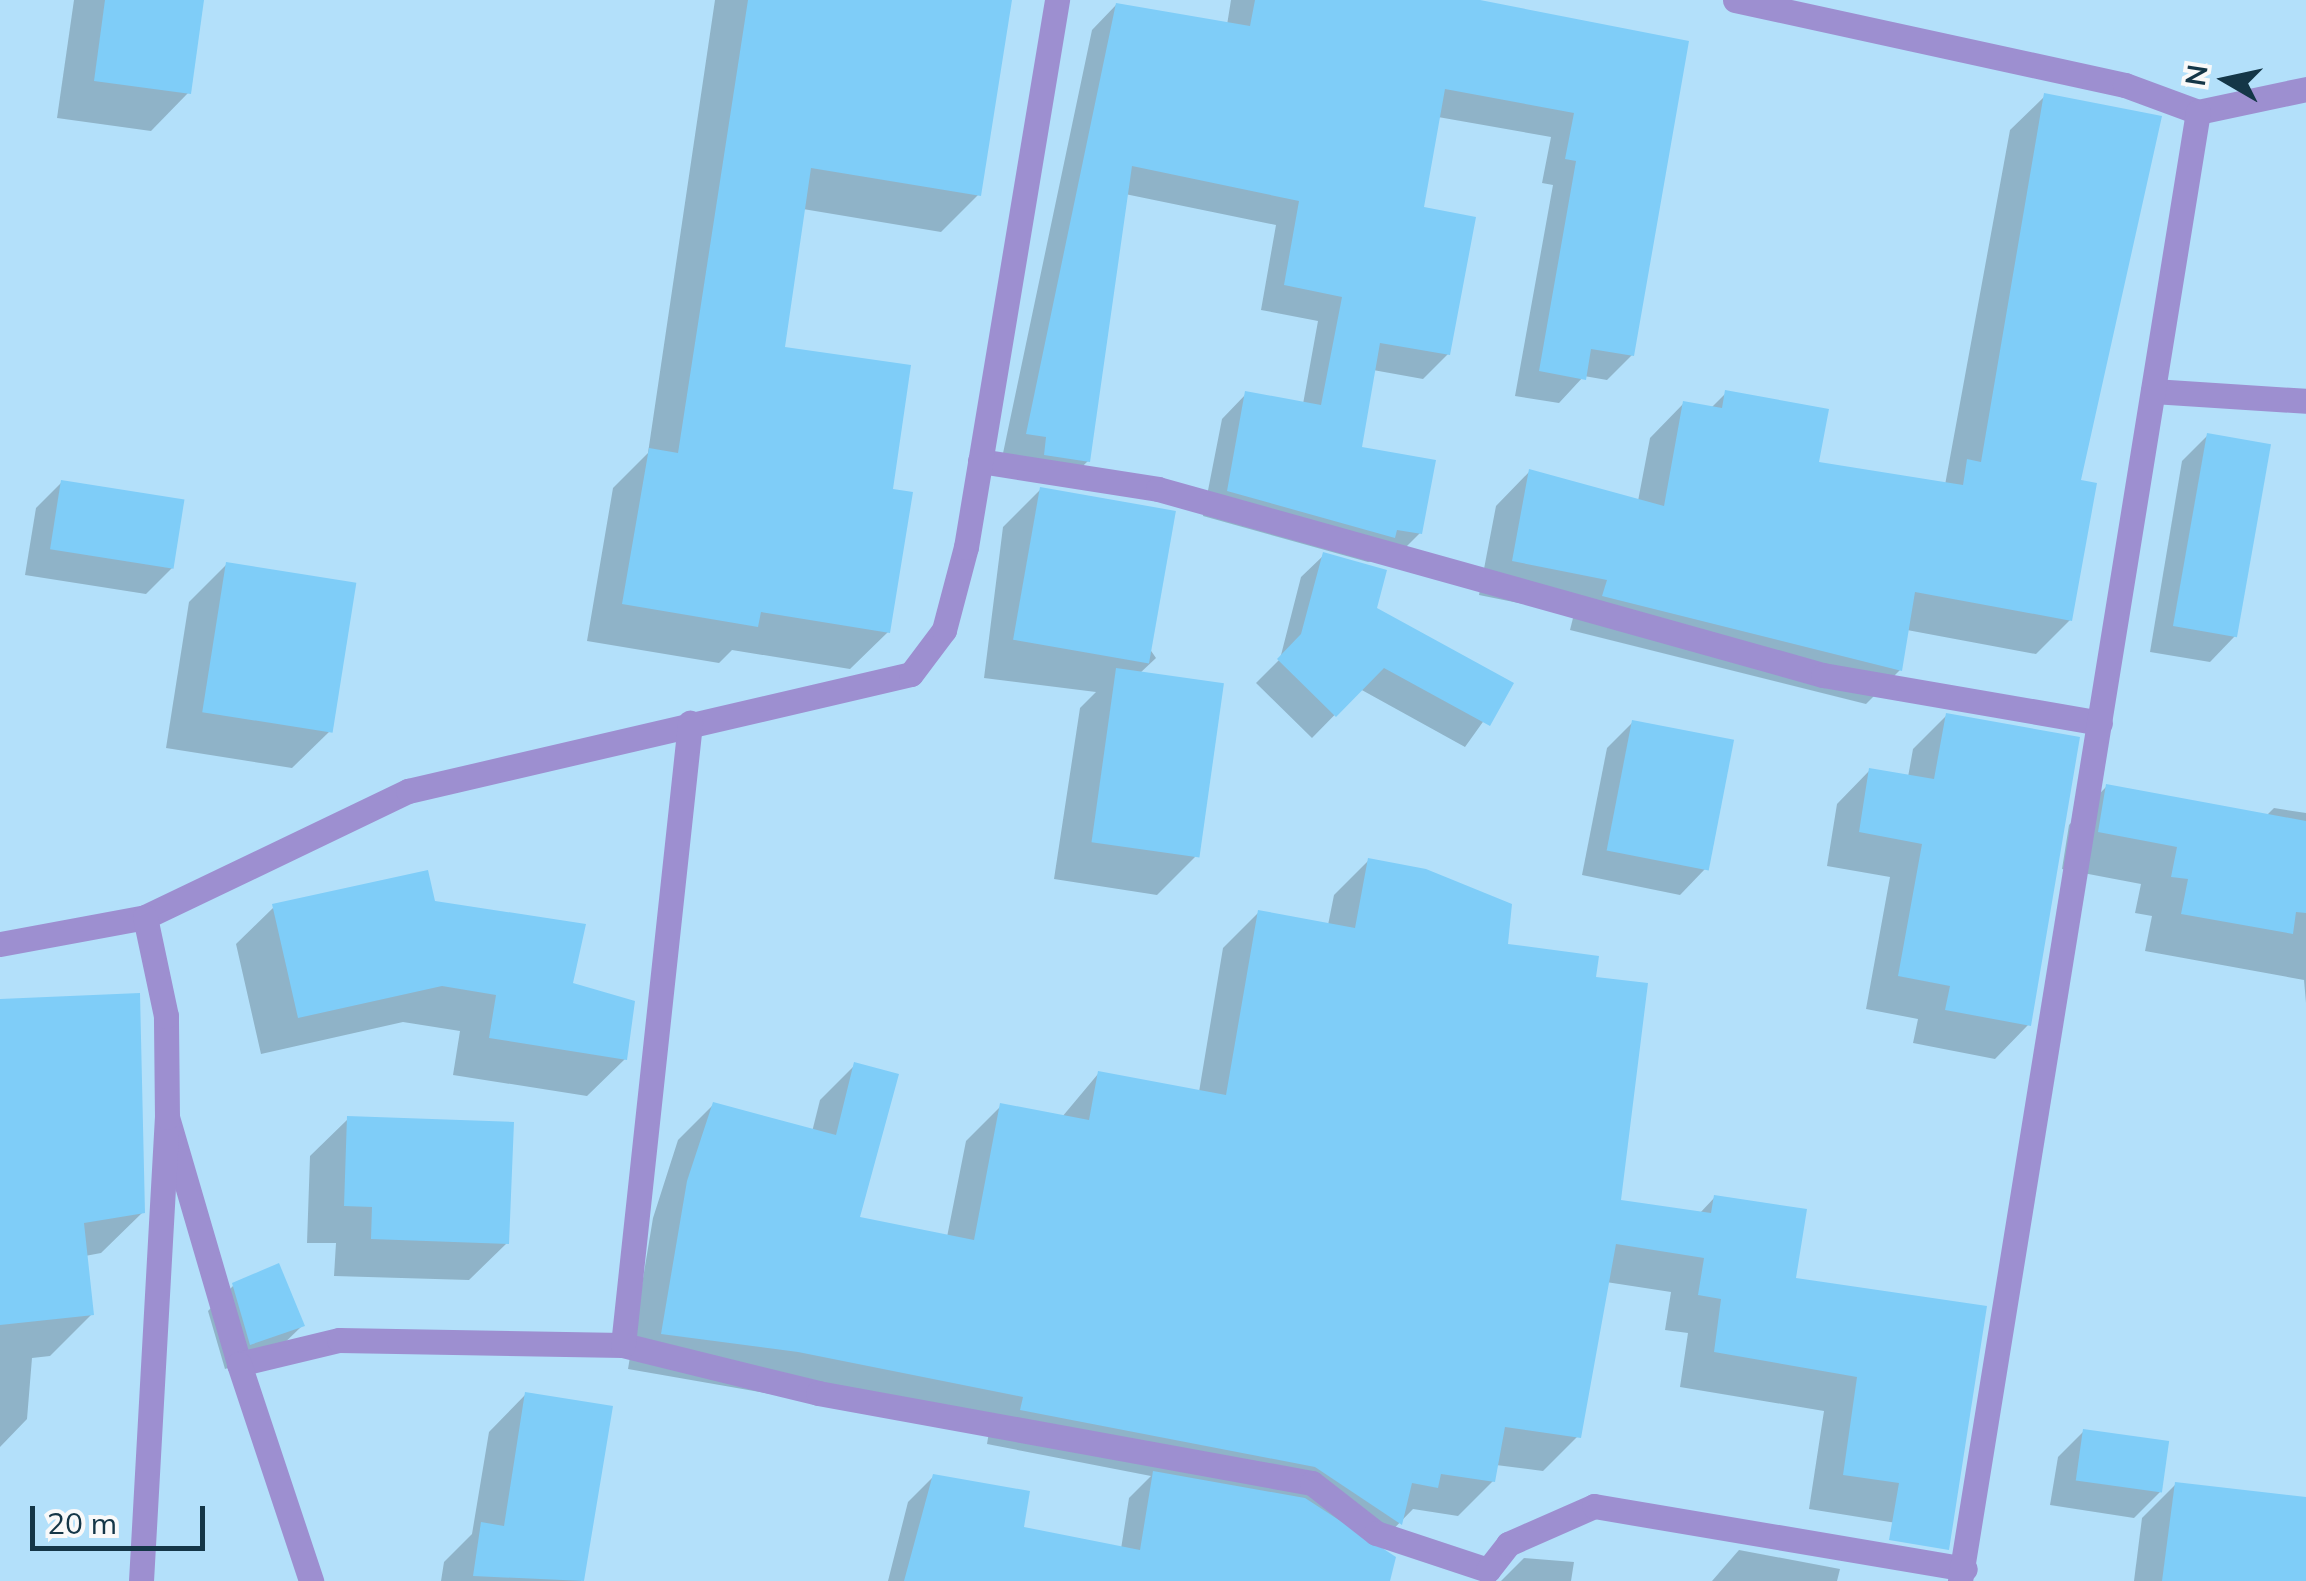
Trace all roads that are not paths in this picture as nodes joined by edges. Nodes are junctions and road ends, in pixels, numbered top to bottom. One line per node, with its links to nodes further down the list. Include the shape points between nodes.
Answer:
1 (1058, 0): 7 (street)
2 (1734, 0): 4 (street, via 2125,84)
3 (2306, 89): 4 (street)
4 (2198, 112): 5 (street)
5 (2153, 391): 6 (street); 9 (street)
6 (2306, 401)
7 (980, 461): 8 (street, via 944,630 911,674); 9 (street, via 1158,490 1823,674)
8 (690, 722): 10 (street, via 408,791); 13 (street)
9 (2100, 723): 15 (street)
10 (145, 918): 11 (street); 12 (street, via 166,1016)
11 (0, 944)
12 (167, 1117): 14 (street); 16 (street)
13 (623, 1345): 14 (street, via 339,1340); 15 (street, via 818,1393 1312,1483 1376,1532 1488,1570 1508,1544 1594,1506)
14 (239, 1364): 17 (street)
15 (1963, 1575)
16 (141, 1581)
17 (311, 1581)

